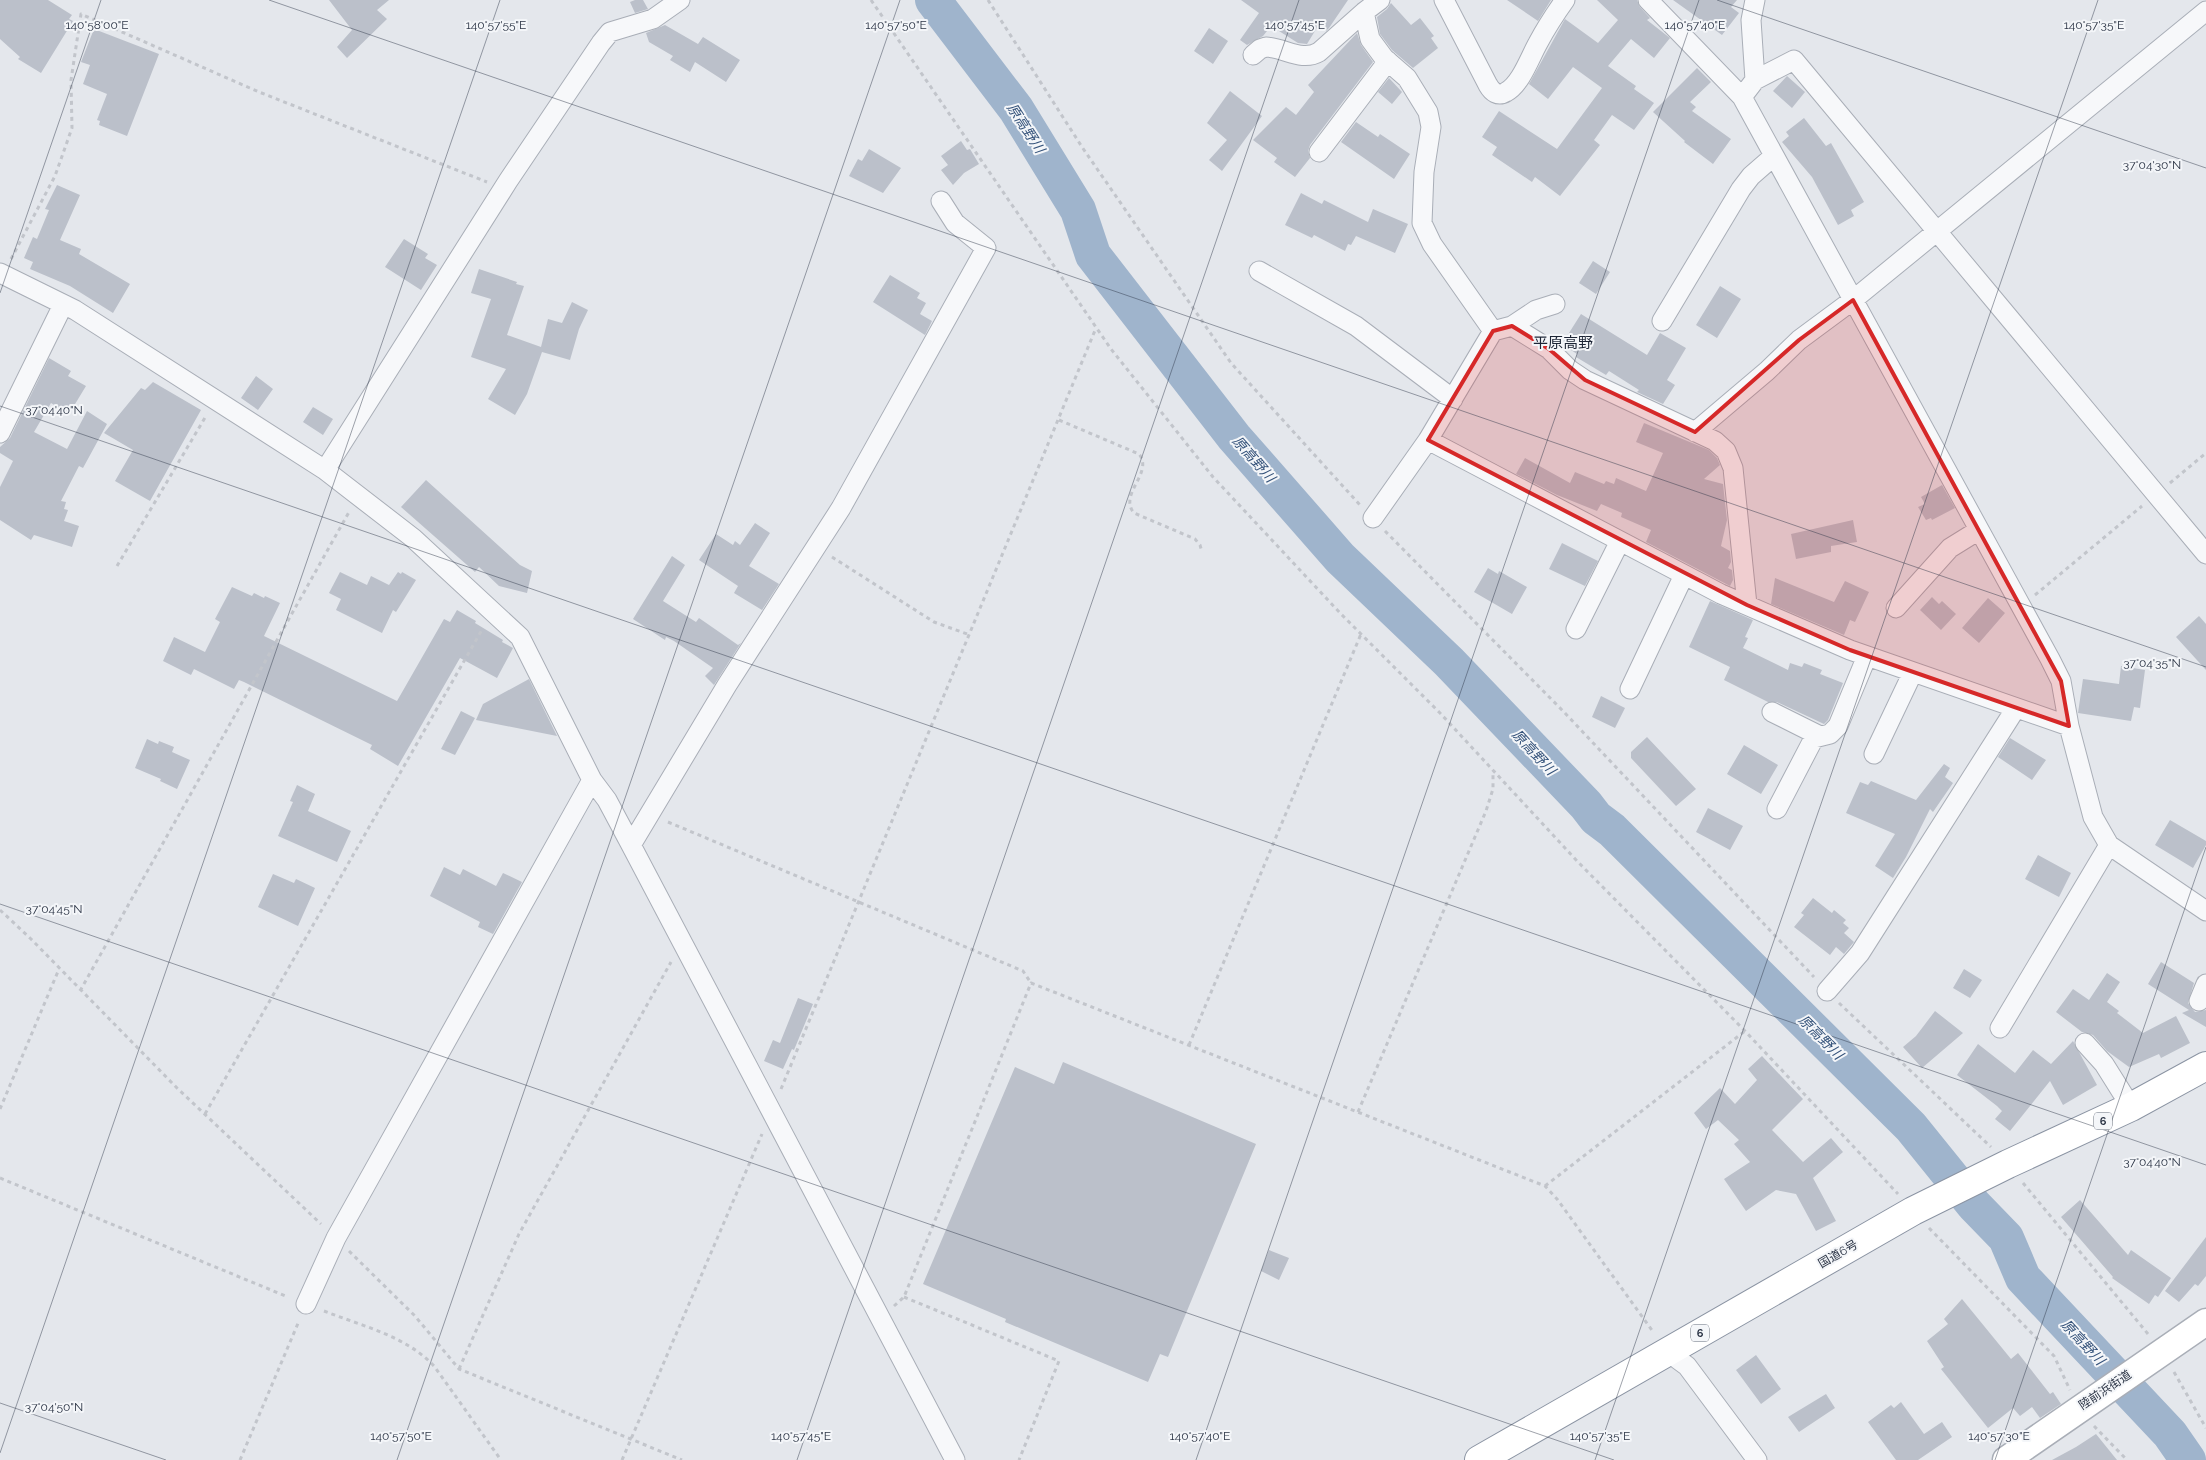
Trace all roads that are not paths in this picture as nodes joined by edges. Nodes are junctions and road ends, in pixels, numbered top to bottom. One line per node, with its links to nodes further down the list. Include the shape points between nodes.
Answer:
1 (680, 0): 28 (street, via 653,19 610,32 504,189)
2 (1444, 0): 3 (street, via 1491,91 1497,94 1509,90 1524,71)
3 (1565, 0)
4 (1648, 0): 11 (street)
5 (1755, 0): 10 (street, via 1751,20)
6 (1374, 3): 8 (street, via 1312,56 1266,47); 9 (street, via 1370,39)
7 (2206, 11): 15 (street)
8 (1253, 55)
9 (1388, 61): 12 (street); 23 (street, via 1407,78 1428,112 1431,127 1424,172 1422,223 1432,244)
10 (1755, 80): 11 (street); 15 (street, via 1794,60)
11 (1742, 97): 13 (street)
12 (1319, 152)
13 (1774, 156): 18 (street); 21 (street, via 1751,176 1742,189)
14 (941, 201): 47 (street, via 955,223 986,248 842,508 727,685)
15 (1936, 231): 18 (street); 32 (street)
16 (1259, 271): 24 (street, via 1356,326)
17 (1, 274): 20 (street)
18 (1853, 300): 25 (street, via 1799,340); 30 (street)
19 (1555, 304): 22 (street, via 1536,310)
20 (63, 305): 26 (street); 28 (street)
21 (1662, 321)
22 (1512, 326): 23 (street); 25 (street, via 1550,349 1584,380)
23 (1493, 331): 24 (street)
24 (1453, 398): 27 (street)
25 (1695, 432): 34 (street, via 1715,441 1726,451 1732,468)
26 (0, 433)
27 (1428, 440): 29 (street); 31 (street)
28 (325, 470): 45 (street, via 413,538 520,637)
29 (1373, 518)
30 (1979, 530): 35 (street, via 1950,548); 42 (street, via 2062,681)
31 (1620, 541): 33 (street); 36 (street)
32 (2206, 554)
33 (1684, 575): 34 (street); 39 (street)
34 (1747, 605): 37 (street)
35 (1896, 608)
36 (1576, 629)
37 (1867, 656): 38 (street); 43 (street, via 1838,726 1830,734)
38 (1913, 672): 40 (street); 44 (street)
39 (1630, 689)
40 (2016, 708): 42 (street); 50 (street, via 1860,953)
41 (1772, 712): 43 (street)
42 (2069, 726): 48 (street, via 2093,817)
43 (1820, 736): 46 (street, via 1814,738)
44 (1874, 754)
45 (592, 780): 47 (street, via 607,800); 55 (street, via 336,1238)
46 (1777, 809)
47 (631, 845): 58 (street)
48 (2110, 845): 49 (street); 51 (street)
49 (2206, 911)
50 (1827, 991)
51 (2000, 1028)
52 (2085, 1043): 54 (street, via 2104,1064)
53 (2206, 1066): 54 (highway, 国道6号 / 6)
54 (2131, 1108): 57 (highway, 国道6号 / 6, via 1917,1209)
55 (306, 1304)
56 (2206, 1322): 61 (street, 陸前浜街道)
57 (1668, 1352): 59 (highway, 国道6号 / 6); 60 (street, via 1687,1366)
58 (955, 1460)
59 (1479, 1460)
60 (1757, 1460)
61 (2006, 1460)

